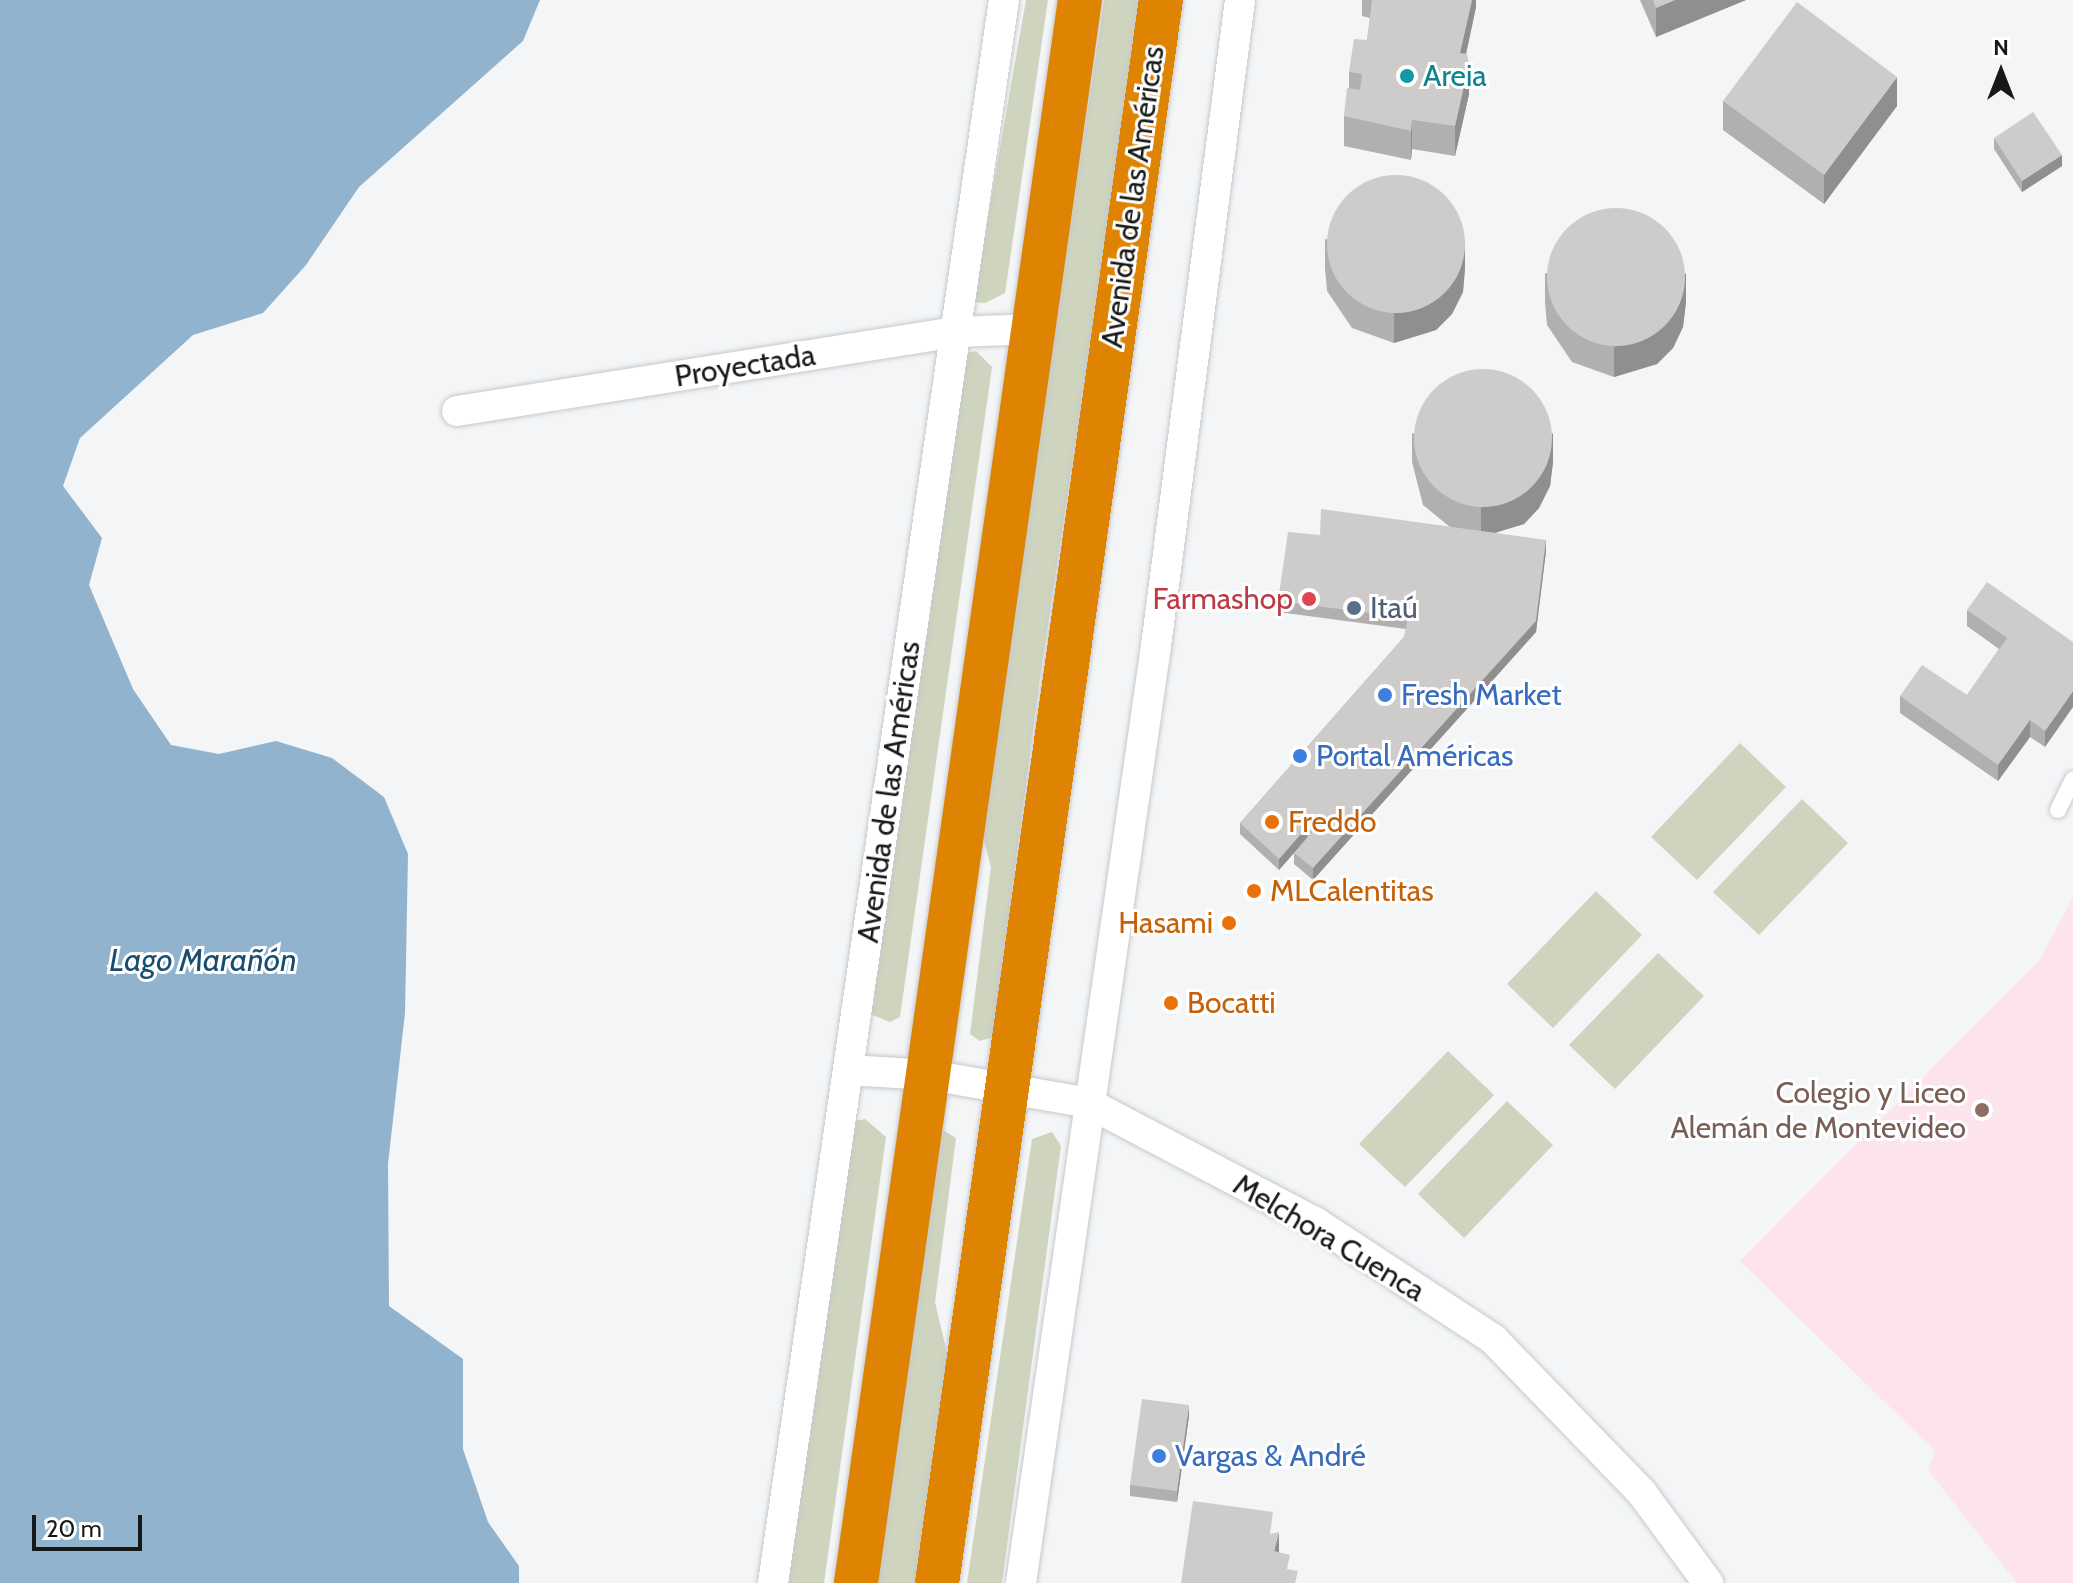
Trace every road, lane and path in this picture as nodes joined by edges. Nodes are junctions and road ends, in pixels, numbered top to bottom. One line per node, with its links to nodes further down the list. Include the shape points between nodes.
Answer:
1 (1004, 0): 6 (street, Avenida de las Américas)
2 (1080, 0): 5 (highway)
3 (1161, 0): 12 (highway, Avenida de las Américas)
4 (1240, 0): 13 (street, via 1156,646)
5 (1034, 329): 6 (street, Proyectada); 11 (highway)
6 (956, 332): 7 (street, Proyectada); 10 (street, Avenida de las Américas)
7 (457, 411)
8 (2073, 779): 9 (lane)
9 (2058, 810)
10 (848, 1070): 11 (street, Melchora Cuenca); 14 (street, Avenida de las Américas)
11 (930, 1075): 12 (street, Melchora Cuenca); 15 (highway)
12 (1008, 1089): 13 (street, Melchora Cuenca); 16 (highway, Avenida de las Américas)
13 (1088, 1103): 17 (street); 18 (street, Melchora Cuenca, via 1315,1222 1493,1339 1642,1493)
14 (773, 1583)
15 (856, 1583)
16 (937, 1583)
17 (1021, 1583)
18 (1708, 1583)

